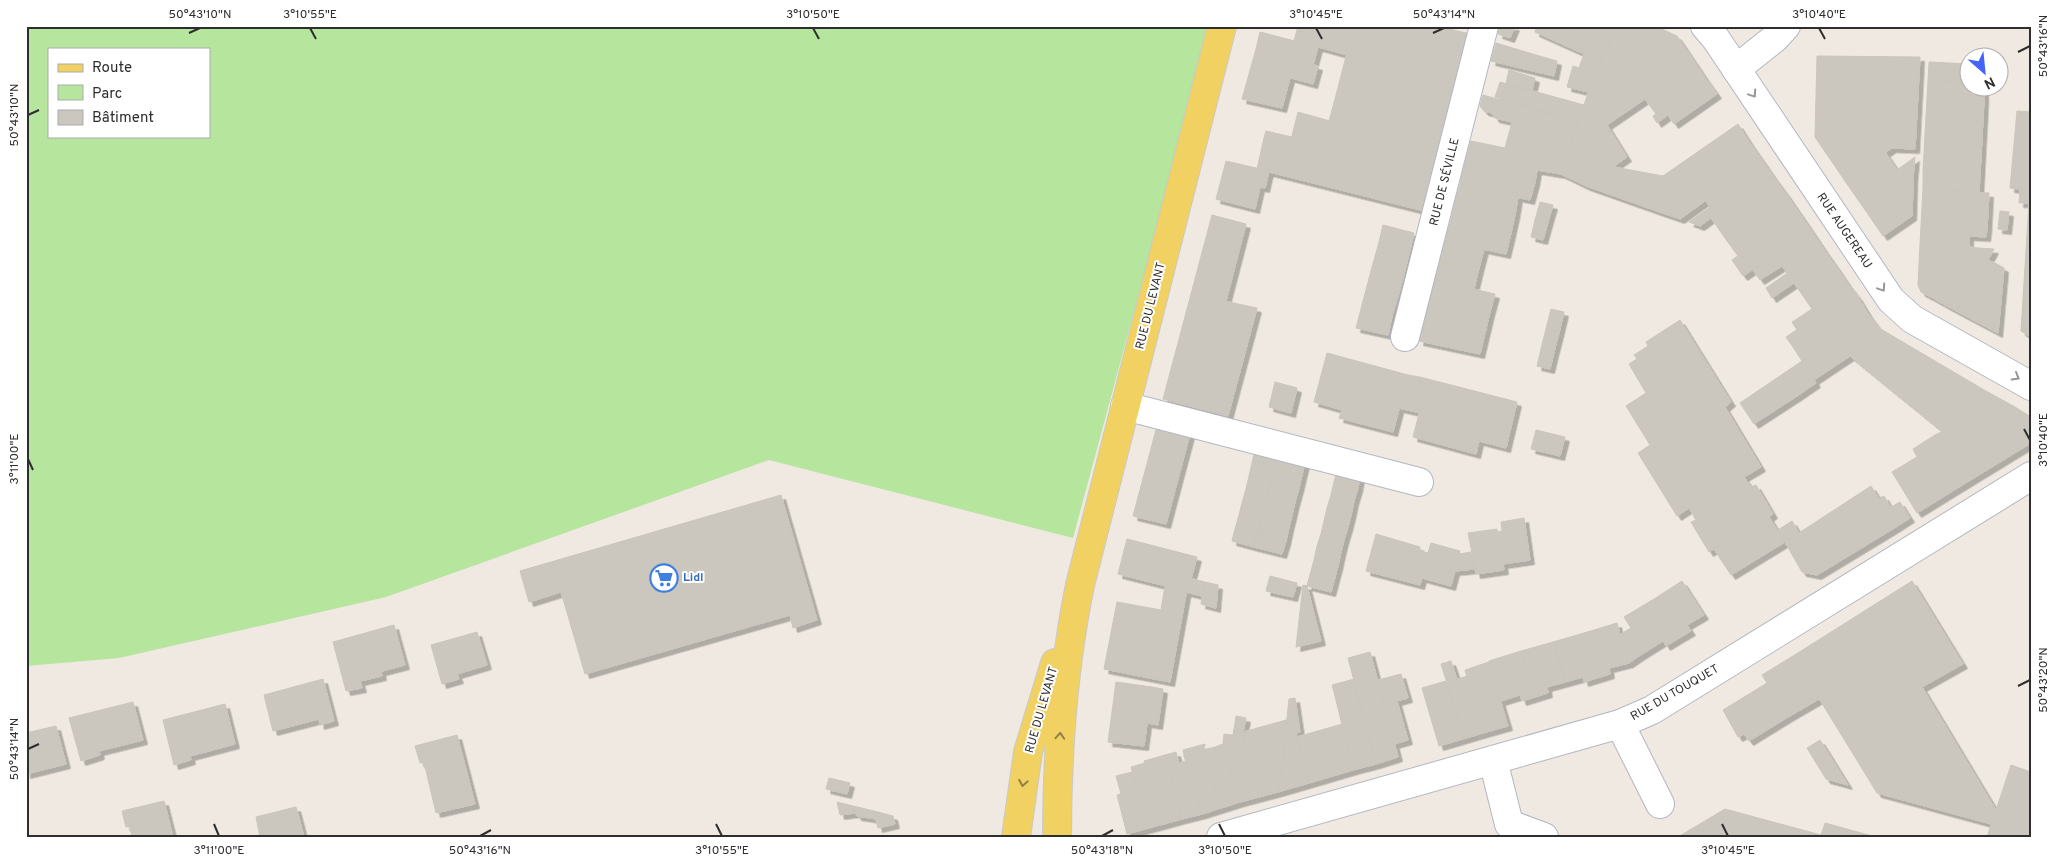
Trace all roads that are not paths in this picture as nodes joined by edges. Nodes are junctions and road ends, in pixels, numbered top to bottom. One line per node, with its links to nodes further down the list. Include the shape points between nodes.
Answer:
1 (1222, 26): 8 (main road, RUE DU LEVANT)
2 (1484, 26): 6 (street, RUE DE SÉVILLE)
3 (1704, 26): 5 (street, RUE AUGEREAU)
4 (1786, 26): 5 (street)
5 (1736, 69): 7 (street, RUE AUGEREAU, one-way to 7, via 1891,300 1912,319)
6 (1405, 337)
7 (2031, 386)
8 (1126, 406): 10 (street); 11 (main road, RUE DU LEVANT)
9 (2031, 476): 12 (street, RUE DU TOUQUET, via 1652,710)
10 (1419, 482)
11 (1080, 585): 16 (main road, RUE DU LEVANT, one-way to 16, via 1028,752); 17 (main road, RUE DU LEVANT, one-way to 11, via 1064,693)
12 (1620, 724): 13 (street, RUE DU TOUQUET); 14 (street)
13 (1493, 760): 15 (street); 18 (street, RUE DU TOUQUET)
14 (1660, 804)
15 (1508, 830): 19 (street)
16 (1016, 837)
17 (1057, 837)
18 (1221, 837)
19 (1544, 837)

